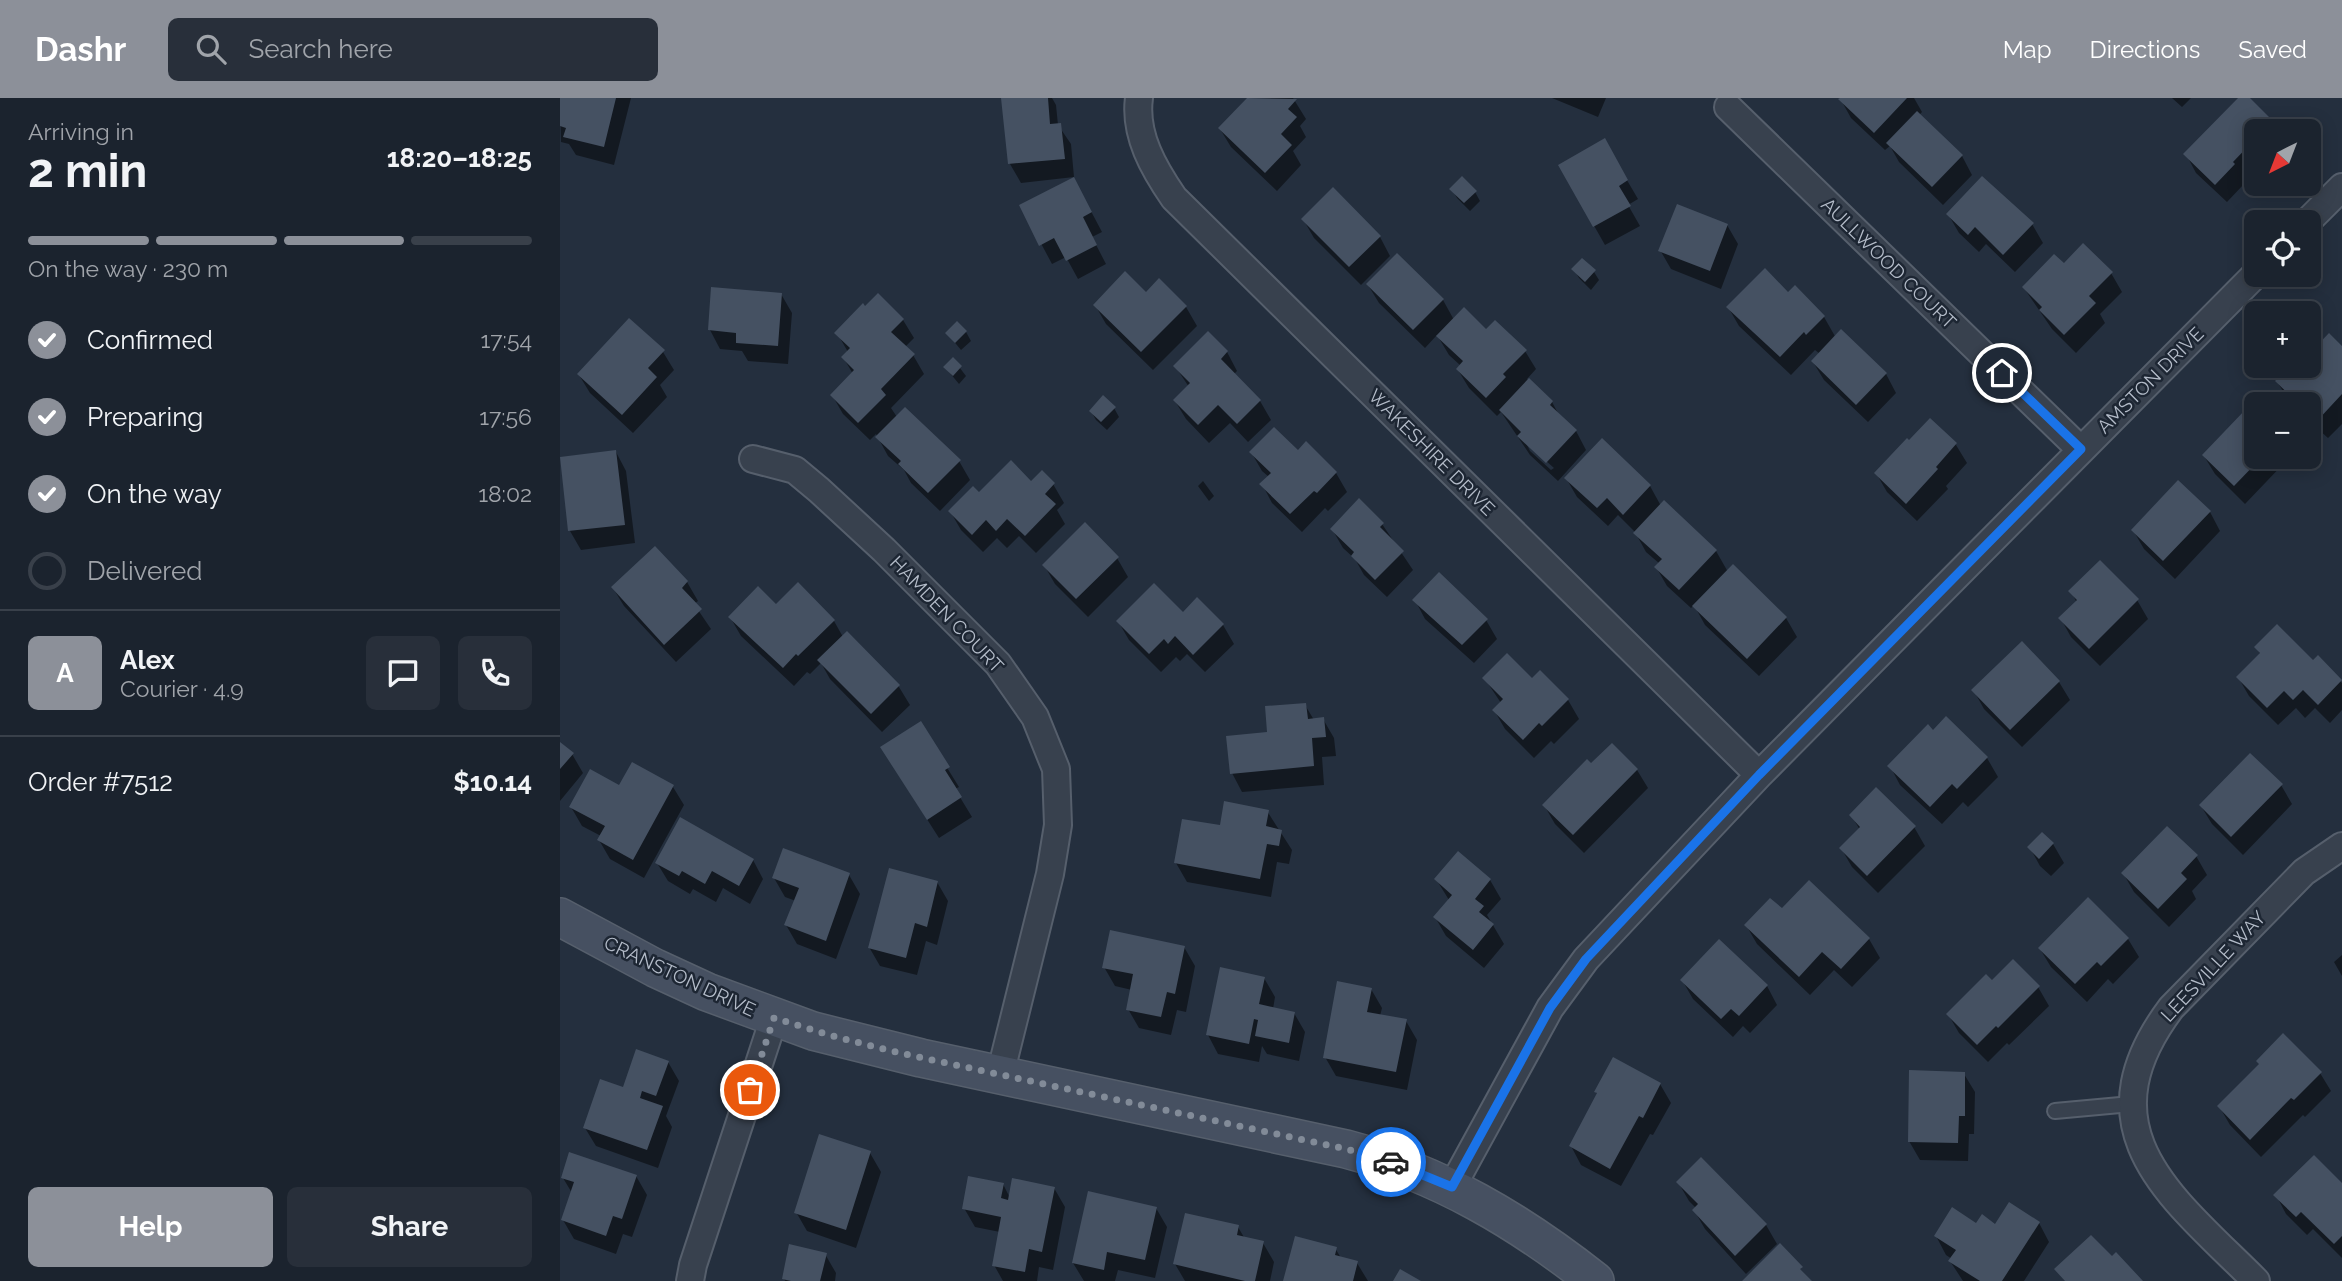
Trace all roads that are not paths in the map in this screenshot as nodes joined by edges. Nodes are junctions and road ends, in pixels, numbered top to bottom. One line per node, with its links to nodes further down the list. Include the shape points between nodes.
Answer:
1 (1138, 103): 8 (street, WAKESHIRE DRIVE, via 1149,156 1174,198)
2 (1728, 107): 6 (street, AULLWOOD COURT)
3 (2342, 187): 4 (street)
4 (2319, 210)
5 (2244, 286): 6 (street, AMSTON DRIVE)
6 (2081, 449): 8 (street, AMSTON DRIVE)
7 (753, 459): 12 (street, HAMDEN COURT, via 795,470 999,664 1035,718 1056,769 1058,824 1050,874)
8 (1759, 775): 15 (street, AMSTON DRIVE, via 1586,959 1528,1047)
9 (2342, 846): 13 (street, LEESVILLE WAY, via 2304,872 2171,1008 2143,1056)
10 (560, 917): 11 (street, CRANSTON DRIVE, via 655,968)
11 (774, 1018): 12 (street, CRANSTON DRIVE, via 859,1044); 16 (street)
12 (1000, 1075): 15 (street, CRANSTON DRIVE, via 1346,1149)
13 (2131, 1104): 14 (lane); 18 (street, LEESVILLE WAY, via 2141,1150 2157,1176)
14 (2055, 1111)
15 (1452, 1187): 17 (street, CRANSTON DRIVE, via 1525,1229)
16 (690, 1281)
17 (1595, 1281)
18 (2256, 1281)

